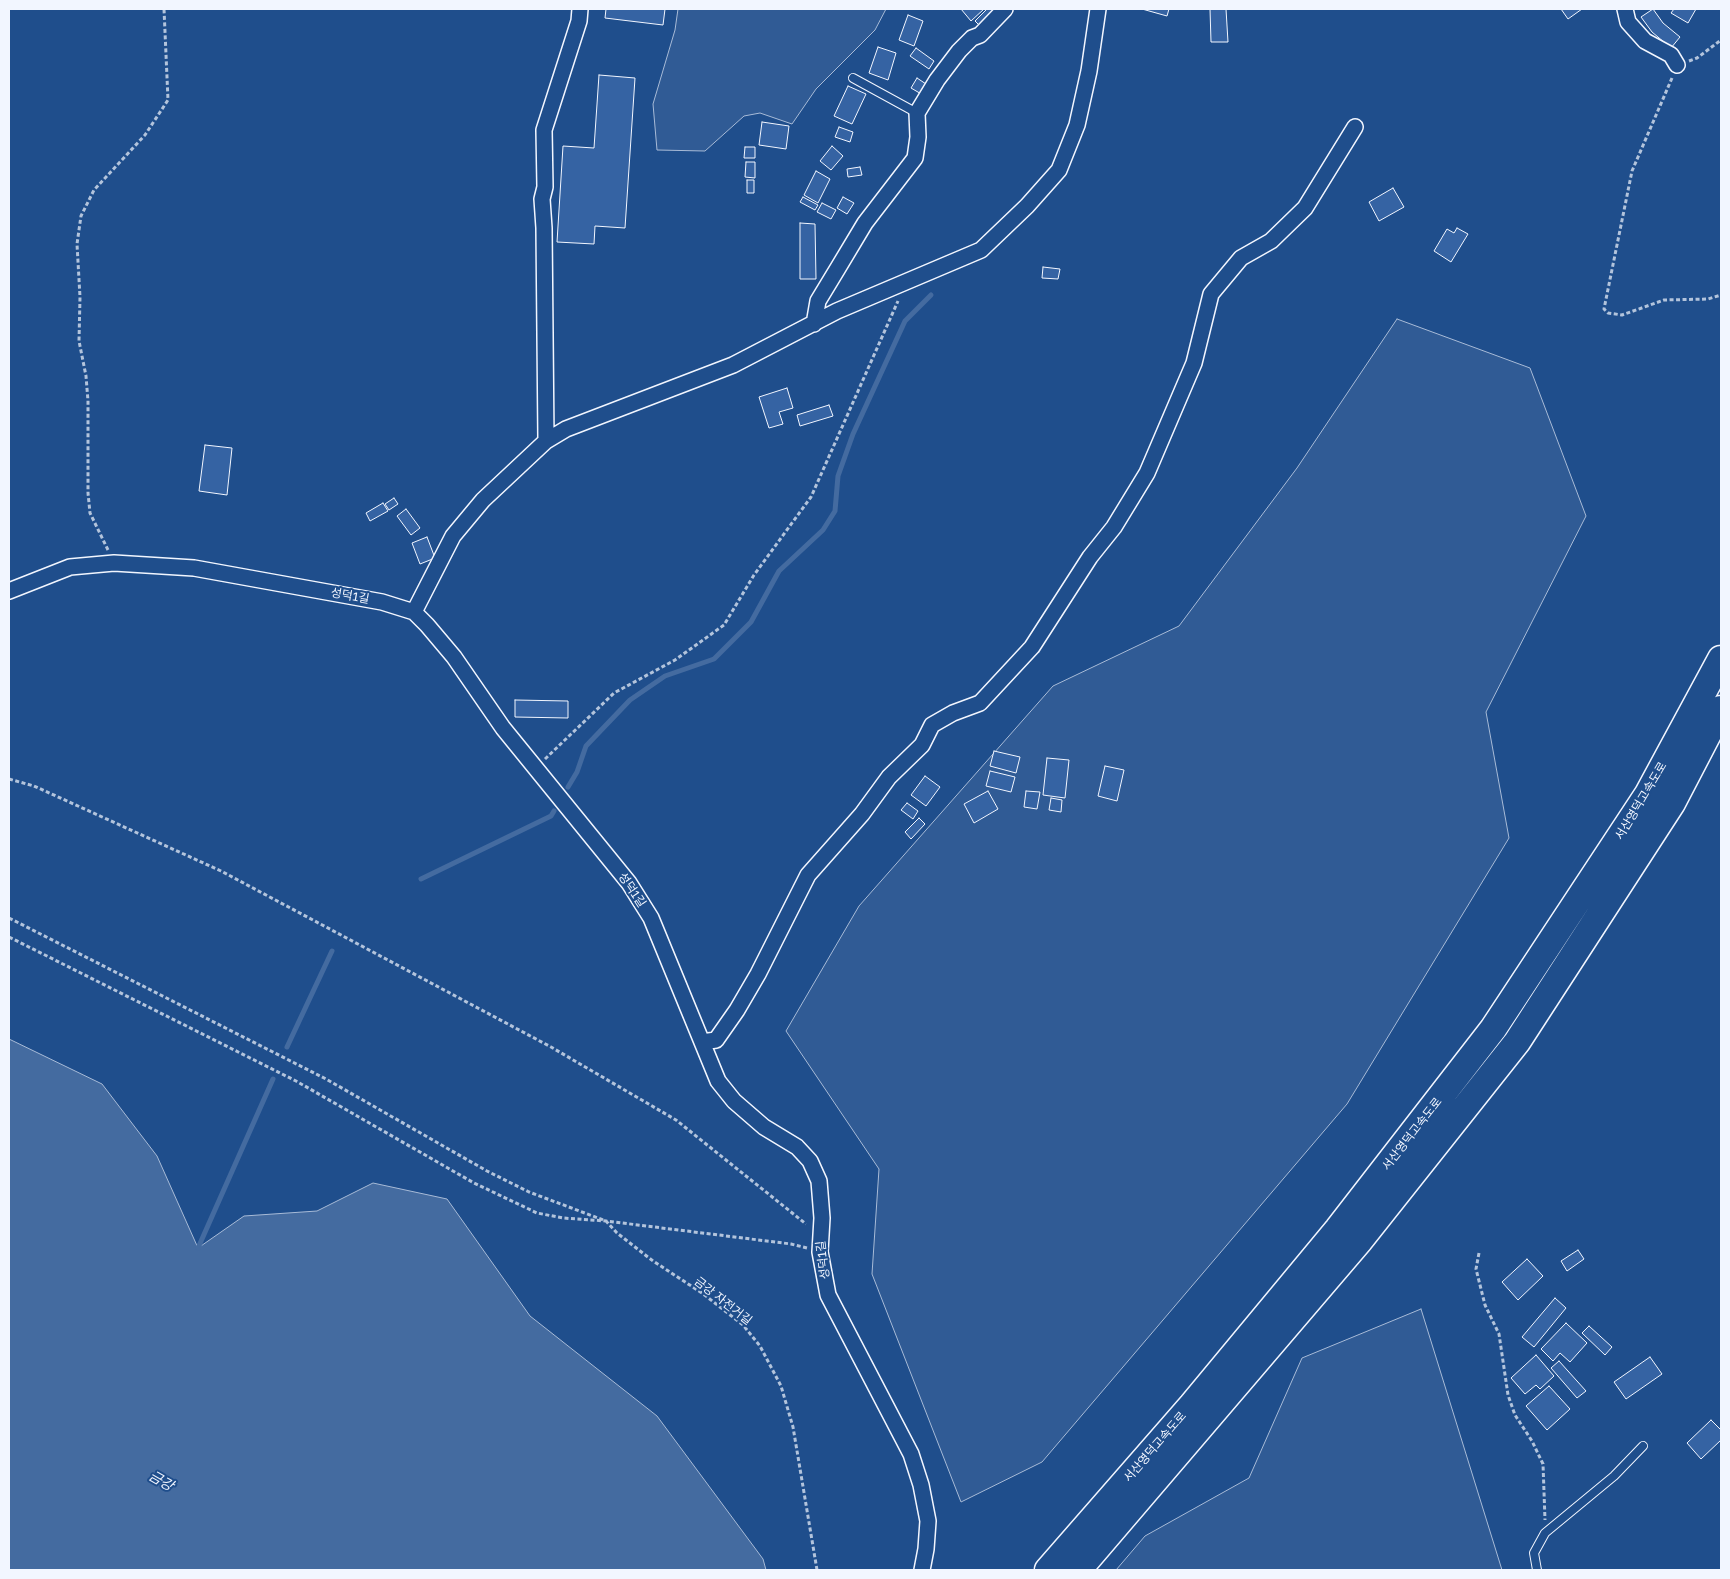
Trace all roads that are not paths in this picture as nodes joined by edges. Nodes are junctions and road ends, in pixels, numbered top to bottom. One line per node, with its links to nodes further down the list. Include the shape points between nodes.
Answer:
1 (580, 9): 10 (street, via 544,130)
2 (1005, 9): 7 (street, via 959,51)
3 (1098, 9): 9 (street, via 1090,71 1077,125 1059,170 1028,206 981,250 837,310)
4 (1625, 9): 5 (street, via 1628,22 1646,40 1671,55)
5 (1677, 65)
6 (853, 78): 7 (lane)
7 (917, 113): 9 (street, via 918,137 914,158 865,223 818,301)
8 (1355, 127): 15 (street, via 1305,208 1271,241 1241,258 1211,294 1194,364 1147,473 1032,647 980,703 952,713 932,725 922,745 889,777 862,814 808,875 737,1010 716,1040)
9 (814, 324): 10 (street, via 733,365 566,429)
10 (546, 442): 12 (street, via 483,500 453,536)
11 (9, 591): 12 (street, 성덕1길, via 70,567 114,563 194,568 382,602)
12 (414, 612): 15 (street, 성덕1길, via 454,657 503,728 629,883 651,918)
13 (1721, 659): 18 (highway, 서산영덕고속도로, via 1648,794 1493,1029 1338,1229 1192,1405)
14 (1721, 709): 19 (highway, 서산영덕고속도로, via 1672,803 1517,1042 1360,1240)
15 (702, 1042): 17 (street, 성덕1길, via 718,1081 734,1101 764,1127 797,1147 810,1161 819,1180 820,1252 828,1295 911,1454 921,1485 928,1521)
16 (1644, 1446): 20 (lane, via 1614,1476 1545,1533 1534,1553)
17 (922, 1570)
18 (1048, 1570)
19 (1078, 1570)
20 (1537, 1570)

